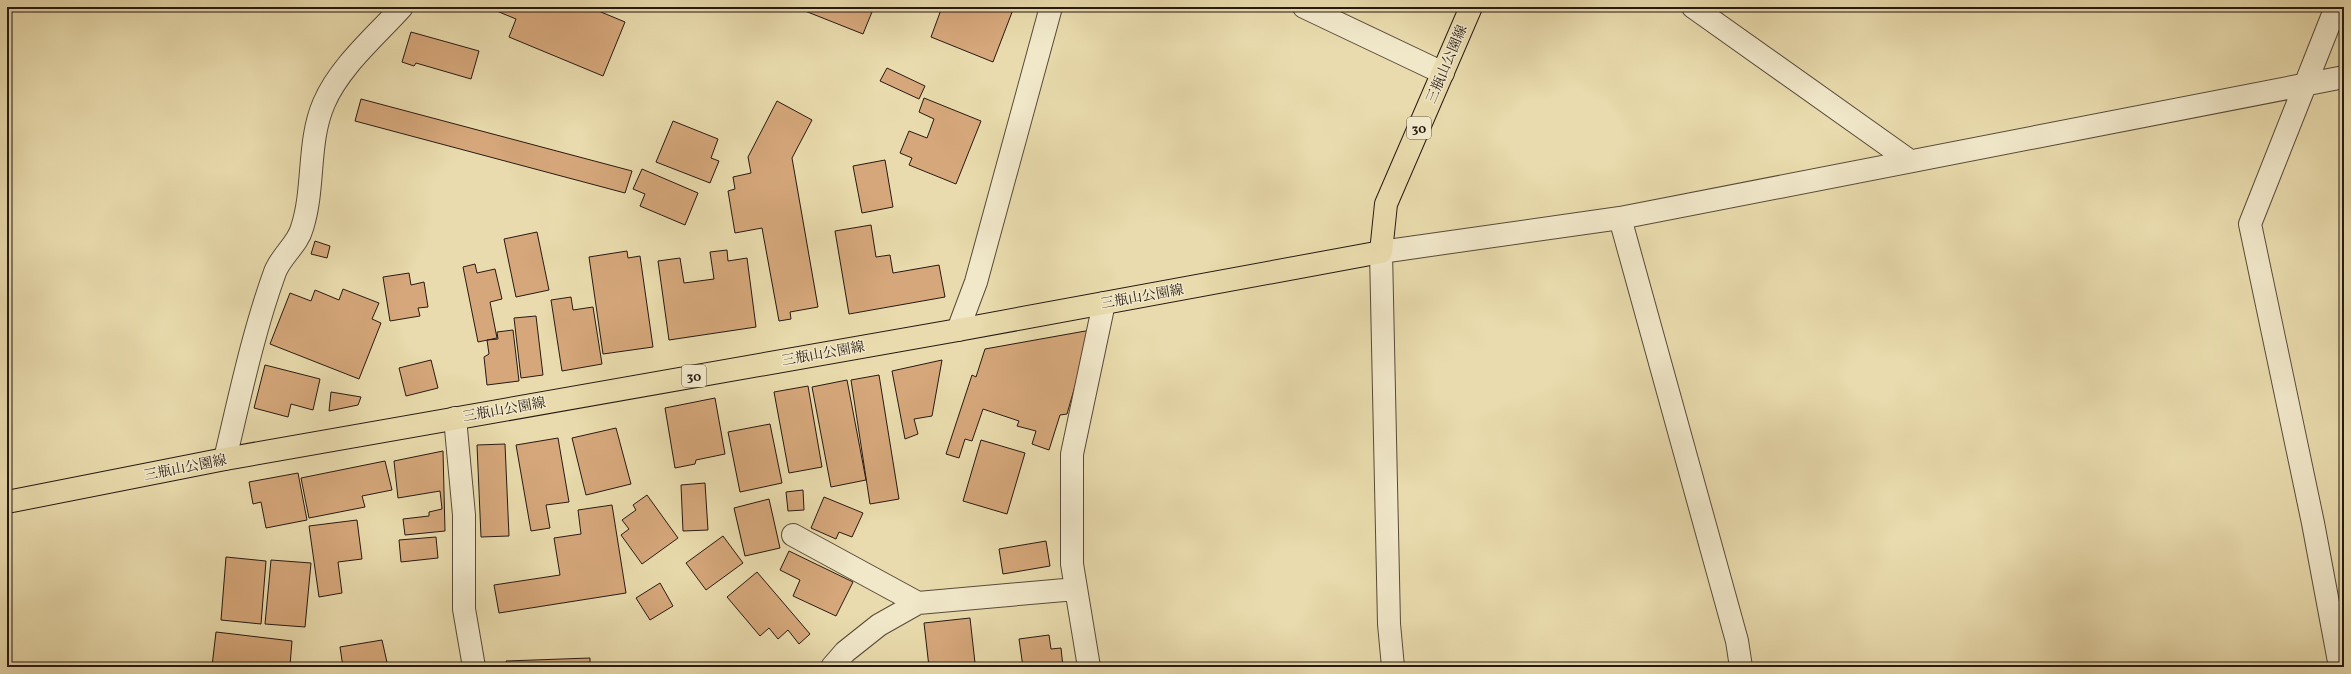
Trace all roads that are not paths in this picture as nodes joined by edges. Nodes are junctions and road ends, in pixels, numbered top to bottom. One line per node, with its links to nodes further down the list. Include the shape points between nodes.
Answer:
1 (402, 7): 16 (street, via 339,77 324,104 315,142 310,195 302,230 276,269 258,319)
2 (1051, 7): 14 (street, via 976,282)
3 (1304, 7): 7 (street)
4 (1470, 7): 7 (main road, 三瓶山公園線 / 30)
5 (1693, 7): 10 (street)
6 (2336, 7): 9 (street)
7 (1443, 73): 12 (main road, 三瓶山公園線 / 30, via 1386,204)
8 (2344, 77): 9 (street)
9 (2305, 83): 10 (street); 26 (street, via 2250,224 2313,523)
10 (1910, 161): 11 (street)
11 (1620, 218): 12 (street); 25 (street, via 1737,641)
12 (1381, 252): 13 (main road, 三瓶山公園線 / 30); 24 (street, via 1389,624)
13 (1104, 303): 14 (main road, 三瓶山公園線 / 30); 19 (street, via 1072,454 1072,564)
14 (958, 330): 15 (main road, 三瓶山公園線 / 30)
15 (455, 418): 16 (main road, 三瓶山公園線 / 30); 21 (street, via 464,515 464,609)
16 (225, 459): 17 (main road, 三瓶山公園線 / 30)
17 (7, 502)
18 (793, 535): 20 (street)
19 (1076, 589): 20 (street); 23 (street)
20 (918, 603): 22 (street, via 878,625 845,652)
21 (474, 667)
22 (832, 667)
23 (1089, 667)
24 (1393, 667)
25 (1741, 667)
26 (2340, 667)

